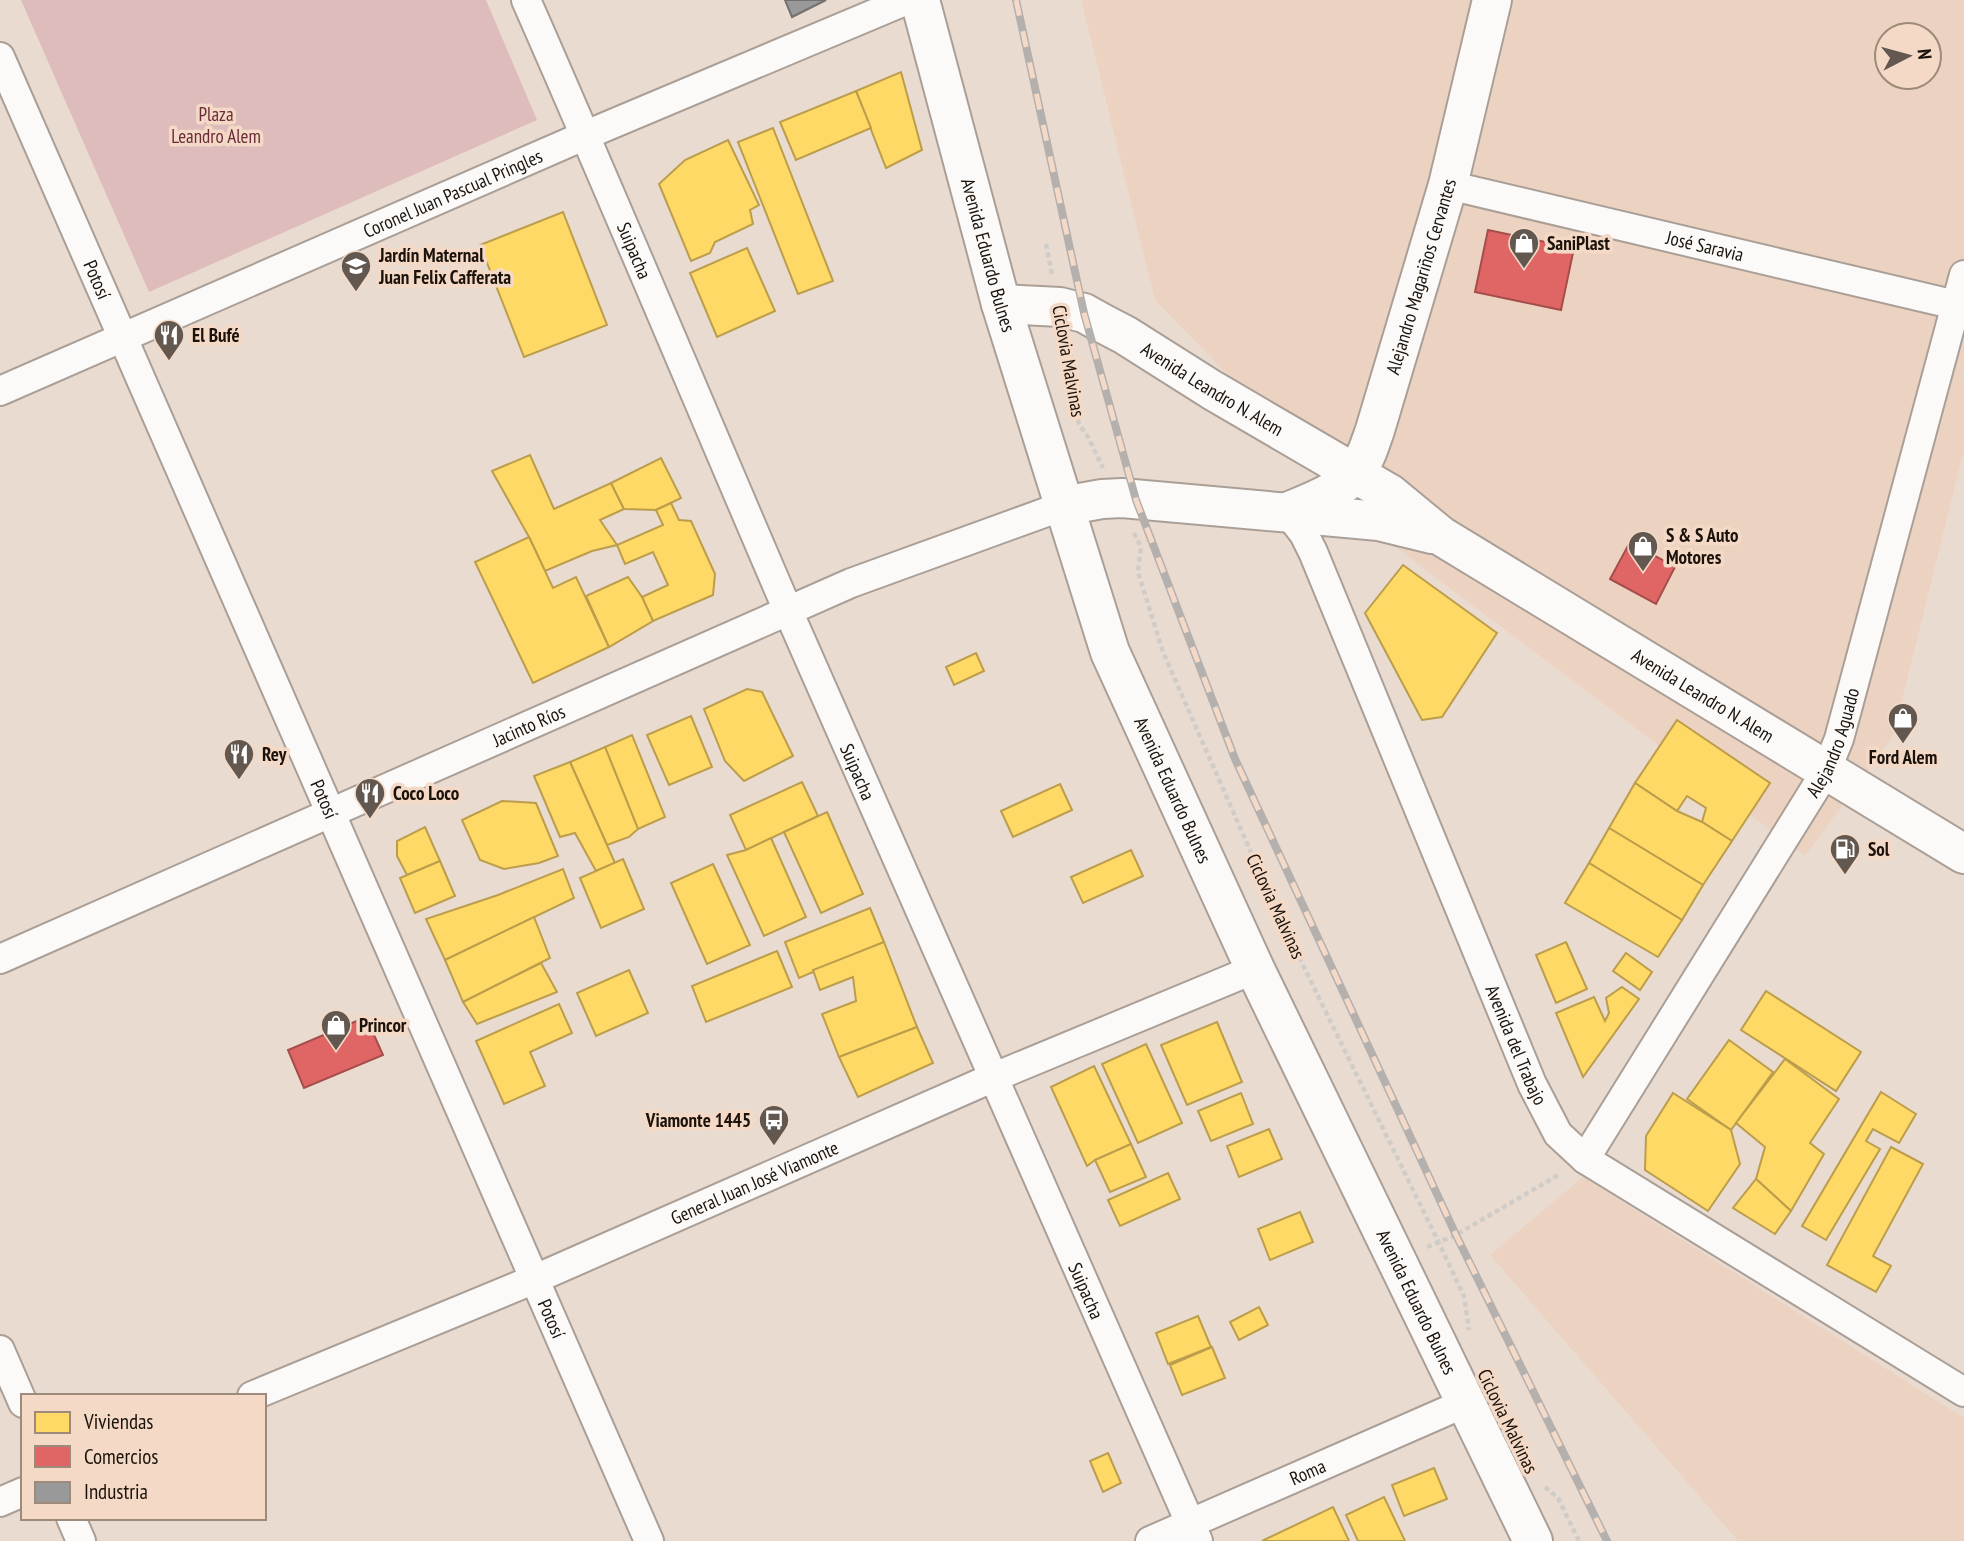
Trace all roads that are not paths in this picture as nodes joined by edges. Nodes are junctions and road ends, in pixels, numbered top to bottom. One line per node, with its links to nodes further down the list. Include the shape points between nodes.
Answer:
1 (526, 0): 6 (street, Suipacha)
2 (907, 0): 6 (street, Coronel Juan Pascual Pringles)
3 (920, 0): 9 (main road, Avenida Eduardo Bulnes)
4 (1492, 0): 7 (main road, Alejandro Magariños Cervantes)
5 (0, 57): 11 (street, Potosí)
6 (586, 135): 11 (street, Coronel Juan Pascual Pringles); 17 (street, Suipacha)
7 (1448, 185): 10 (street, José Saravia); 13 (main road, Alejandro Magariños Cervantes, via 1375,430)
8 (1964, 275): 10 (street, Alejandro Aguado)
9 (1001, 303): 13 (main road, Avenida Leandro N. Alem, via 1084,313); 14 (main road, Avenida Eduardo Bulnes)
10 (1960, 306): 18 (street, Alejandro Aguado, via 1839,739)
11 (122, 337): 12 (street, Coronel Juan Pascual Pringles); 19 (street, Potosí)
12 (0, 391)
13 (1355, 473): 15 (main road, Alejandro Magariños Cervantes, via 1332,492); 16 (main road, Avenida Leandro N. Alem, via 1390,494)
14 (1063, 506): 15 (main road, Avenida Leandro N. Alem, via 1117,498); 17 (street, Jacinto Ríos, via 851,583); 22 (main road, Avenida Eduardo Bulnes, via 1111,652)
15 (1287, 512): 16 (main road, Avenida Leandro N. Alem, via 1379,521); 24 (street, Avenida del Trabajo, via 1313,552 1532,1084 1558,1135)
16 (1441, 536): 18 (main road, Avenida Leandro N. Alem)
17 (788, 612): 19 (street, Jacinto Ríos); 23 (street, Suipacha)
18 (1826, 771): 20 (main road, Avenida Leandro N. Alem); 24 (street, Alejandro Aguado)
19 (331, 813): 21 (street, Jacinto Ríos); 25 (street, Potosí)
20 (1964, 854)
21 (0, 959)
22 (1255, 969): 23 (street, General Juan José Viamonte); 30 (main road, Avenida Eduardo Bulnes)
23 (992, 1078): 25 (street, General Juan José Viamonte); 34 (street, Suipacha)
24 (1585, 1159): 27 (street, Avenida del Trabajo)
25 (534, 1279): 28 (street, General Juan José Viamonte); 36 (street, Potosí)
26 (0, 1350): 29 (street)
27 (1964, 1392)
28 (258, 1394)
29 (21, 1399)
30 (1465, 1403): 34 (street, Roma); 38 (main road, Avenida Eduardo Bulnes)
31 (21, 1493): 32 (street)
32 (0, 1502)
33 (72, 1520): 35 (street)
34 (1194, 1532): 37 (street, Roma)
35 (81, 1541)
36 (649, 1541)
37 (1150, 1541)
38 (1532, 1541)

